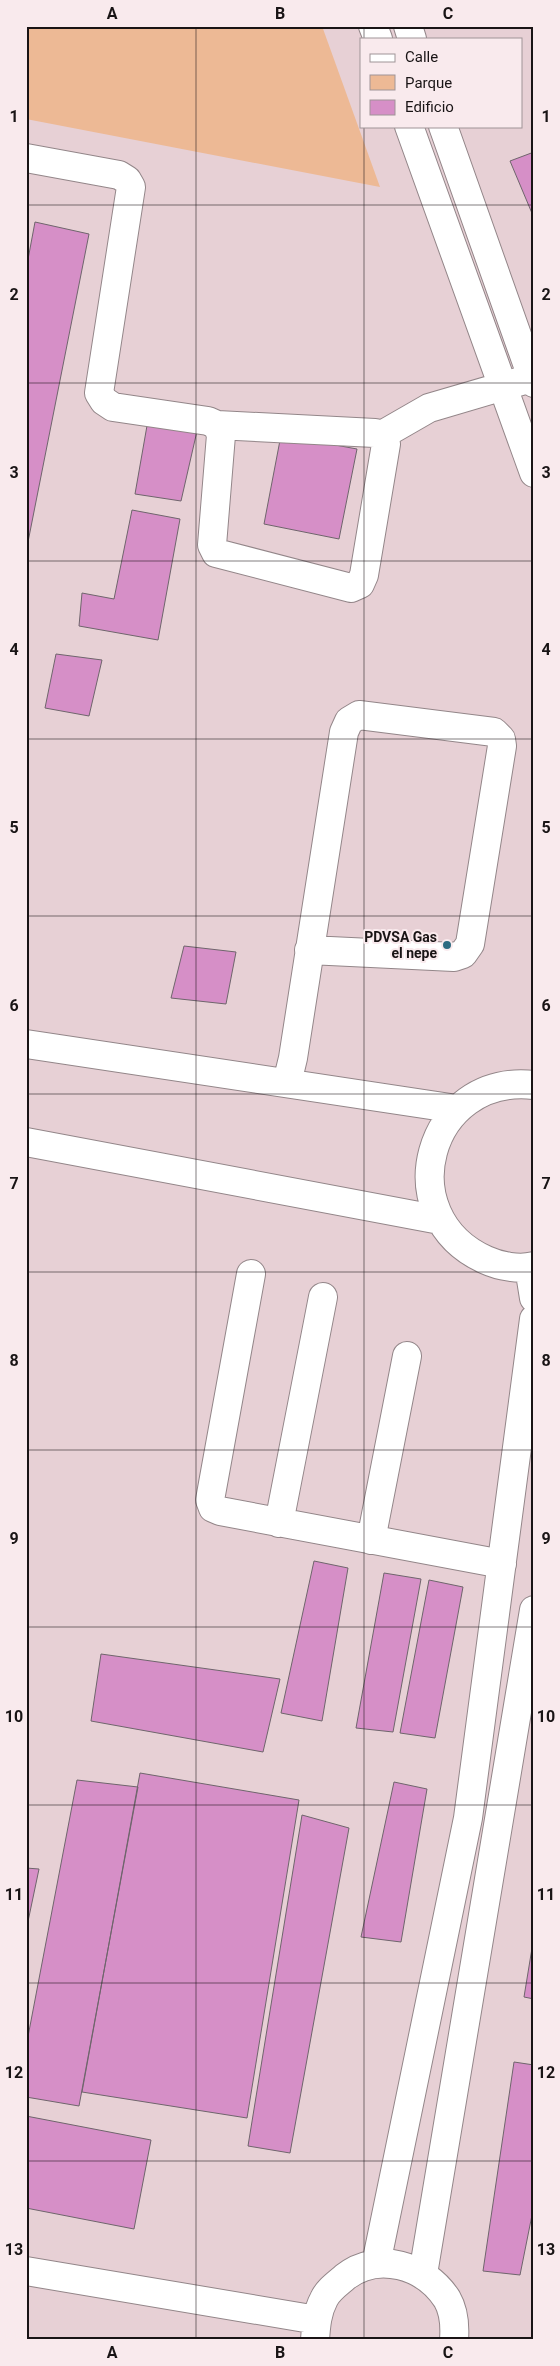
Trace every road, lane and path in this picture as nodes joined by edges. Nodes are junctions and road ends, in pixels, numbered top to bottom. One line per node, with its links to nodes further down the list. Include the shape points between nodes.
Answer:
1 (373, 26): 3 (street)
2 (408, 26): 4 (street)
3 (378, 38)
4 (412, 38)
5 (410, 128): 9 (street)
6 (444, 128): 8 (street)
7 (26, 158): 10 (street, via 119,176 131,187 99,393 104,401 112,407)
8 (533, 380): 9 (street)
9 (503, 386): 11 (street, via 429,408); 12 (street)
10 (217, 425): 11 (street); 11 (street, via 221,435 212,545 216,553 351,588 360,584 364,575 386,444)
11 (382, 435)
12 (534, 474)
13 (309, 950): 13 (street, via 344,732 349,721 359,715 494,732 501,738 470,944 463,954 454,957); 16 (street)
14 (26, 1044): 16 (street)
15 (528, 1078): 17 (street, via 484,1091)
16 (287, 1083): 17 (street)
17 (457, 1109): 19 (street, via 441,1128 430,1158 429,1190)
18 (26, 1142): 19 (street)
19 (440, 1220): 20 (street, via 468,1252 497,1265)
20 (531, 1266): 23 (street)
21 (251, 1274): 26 (street, via 210,1500 213,1508 220,1512)
22 (323, 1297): 26 (street)
23 (534, 1298)
24 (534, 1319): 28 (street)
25 (407, 1356): 27 (street)
26 (279, 1523): 27 (street)
27 (371, 1540): 28 (street)
28 (502, 1564): 30 (street, via 468,1818)
29 (534, 1610): 32 (street)
30 (376, 2264): 32 (street, via 400,2264); 33 (street, via 352,2272 332,2287 324,2299)
31 (26, 2271): 33 (street)
32 (423, 2274): 34 (street, via 447,2300 455,2323)
33 (316, 2330)
34 (454, 2340)

